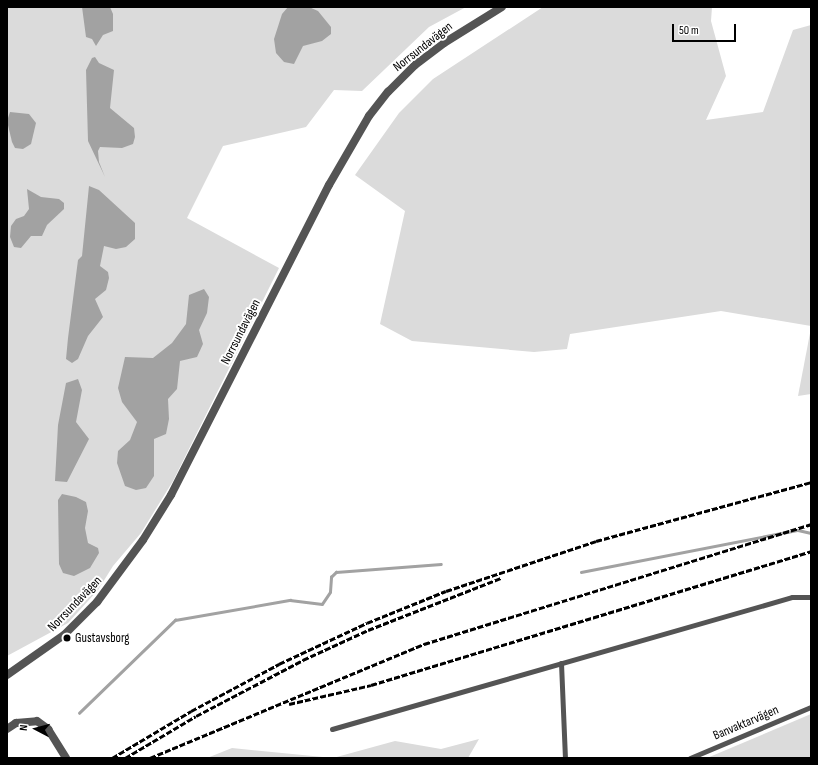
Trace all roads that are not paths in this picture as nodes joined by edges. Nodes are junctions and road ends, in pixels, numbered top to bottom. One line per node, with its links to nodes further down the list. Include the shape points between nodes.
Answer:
1 (502, 7): 4 (street, Norrsundavägen, via 444,43 415,65 369,116 329,185 171,495 143,540 97,602 64,635)
2 (811, 597): 3 (lane, via 792,597)
3 (561, 663): 7 (lane); 9 (lane)
4 (7, 675)
5 (811, 707): 10 (lane, Banvaktarvägen)
6 (7, 729): 8 (street, via 16,723 37,721 48,729)
7 (332, 729)
8 (66, 758)
9 (565, 758)
10 (690, 758)

